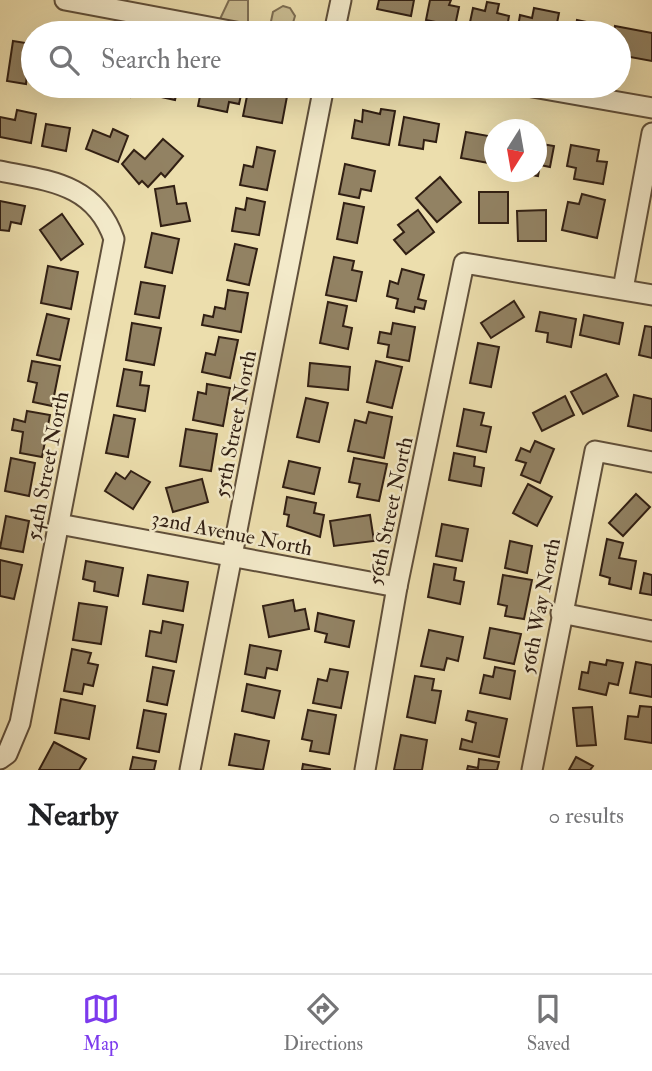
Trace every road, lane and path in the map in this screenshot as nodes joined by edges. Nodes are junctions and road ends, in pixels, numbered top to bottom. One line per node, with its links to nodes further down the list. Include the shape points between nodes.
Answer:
1 (65, 0): 3 (street)
2 (341, 0): 4 (street)
3 (177, 21)
4 (337, 21)
5 (322, 98): 14 (street, 55th Street North)
6 (595, 98): 7 (street)
7 (652, 108)
8 (652, 133): 10 (street)
9 (0, 171): 13 (street, 54th Street North, via 69,185 106,218 114,239)
10 (624, 289): 11 (street); 15 (street, 56th Street North, via 464,263)
11 (652, 295)
12 (652, 462): 16 (street, 56th Way North, via 595,451)
13 (59, 524): 14 (street, 32nd Avenue North); 18 (street, 54th Street North, via 20,723 7,754)
14 (232, 556): 15 (street, 32nd Avenue North); 19 (street, 55th Street North)
15 (397, 587): 20 (street, 56th Street North)
16 (561, 613): 17 (street); 21 (street, 56th Way North)
17 (652, 631)
18 (0, 759)
19 (190, 770)
20 (365, 770)
21 (532, 770)

